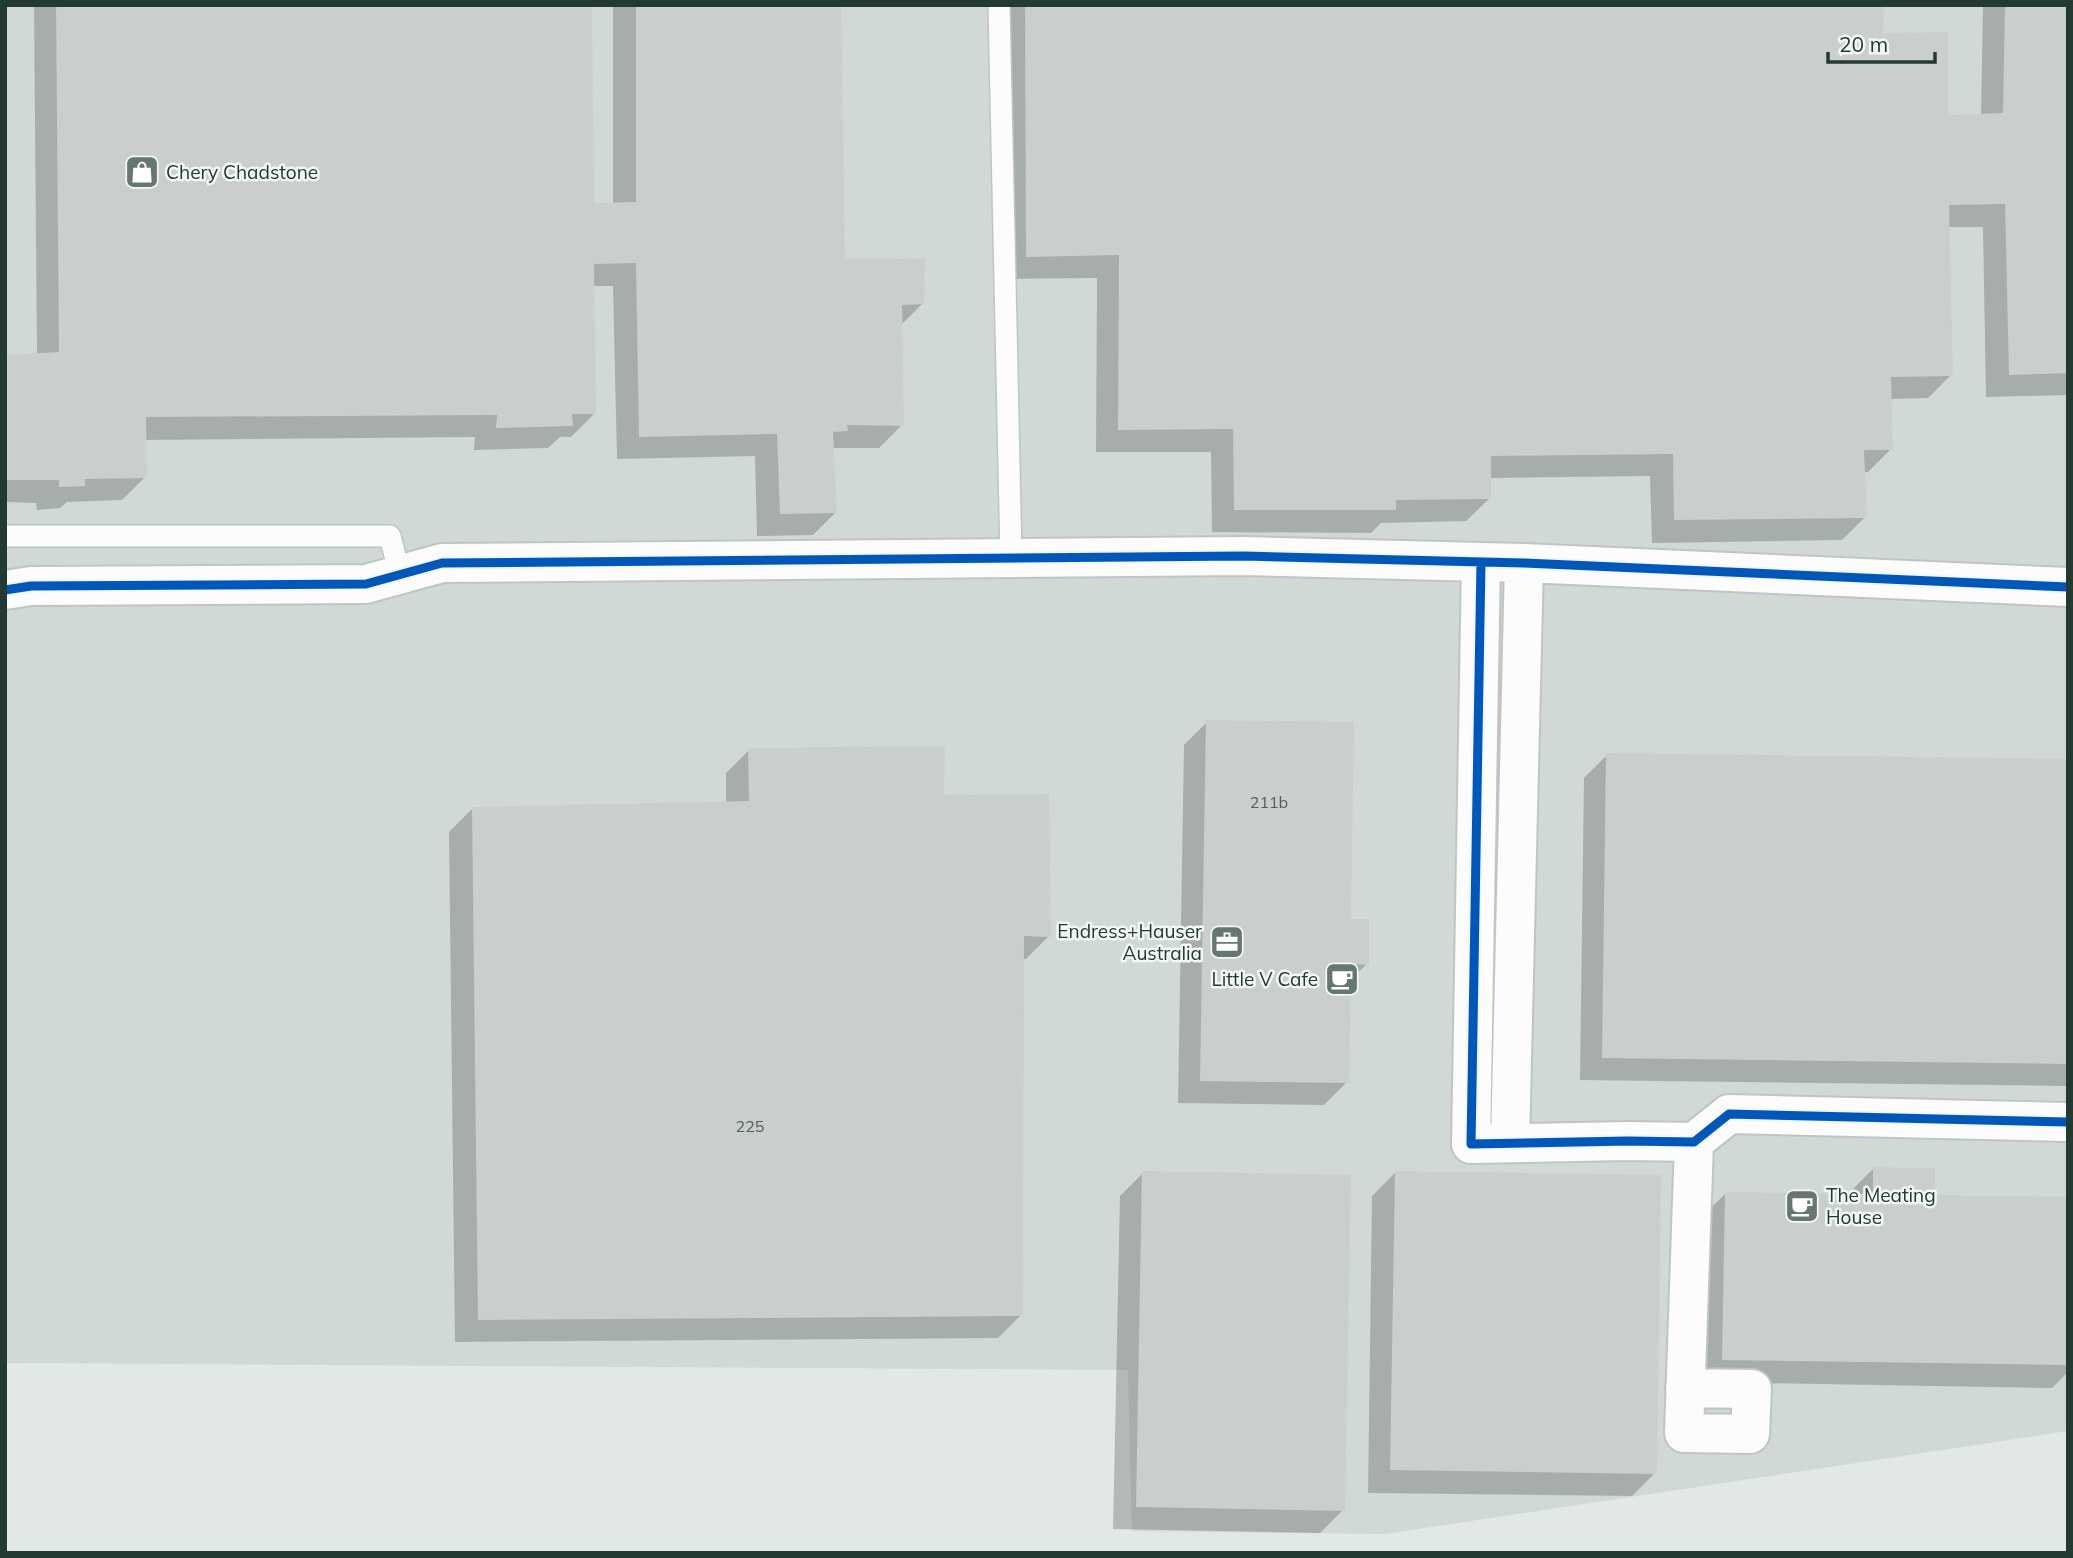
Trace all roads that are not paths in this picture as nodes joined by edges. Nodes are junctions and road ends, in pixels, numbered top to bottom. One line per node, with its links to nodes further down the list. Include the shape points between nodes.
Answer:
1 (999, 5): 3 (lane)
2 (5, 536): 6 (lane, via 390,537)
3 (1011, 557): 4 (street); 6 (street, via 442,563)
4 (1481, 562): 5 (street); 10 (street, via 1471,1144)
5 (1524, 563): 7 (street); 10 (street)
6 (400, 575): 8 (street, via 366,584 31,586)
7 (2068, 587)
8 (5, 590)
9 (2068, 1122): 11 (street, via 1729,1114)
10 (1510, 1142): 11 (street)
11 (1693, 1142): 12 (street)
12 (1685, 1388)

